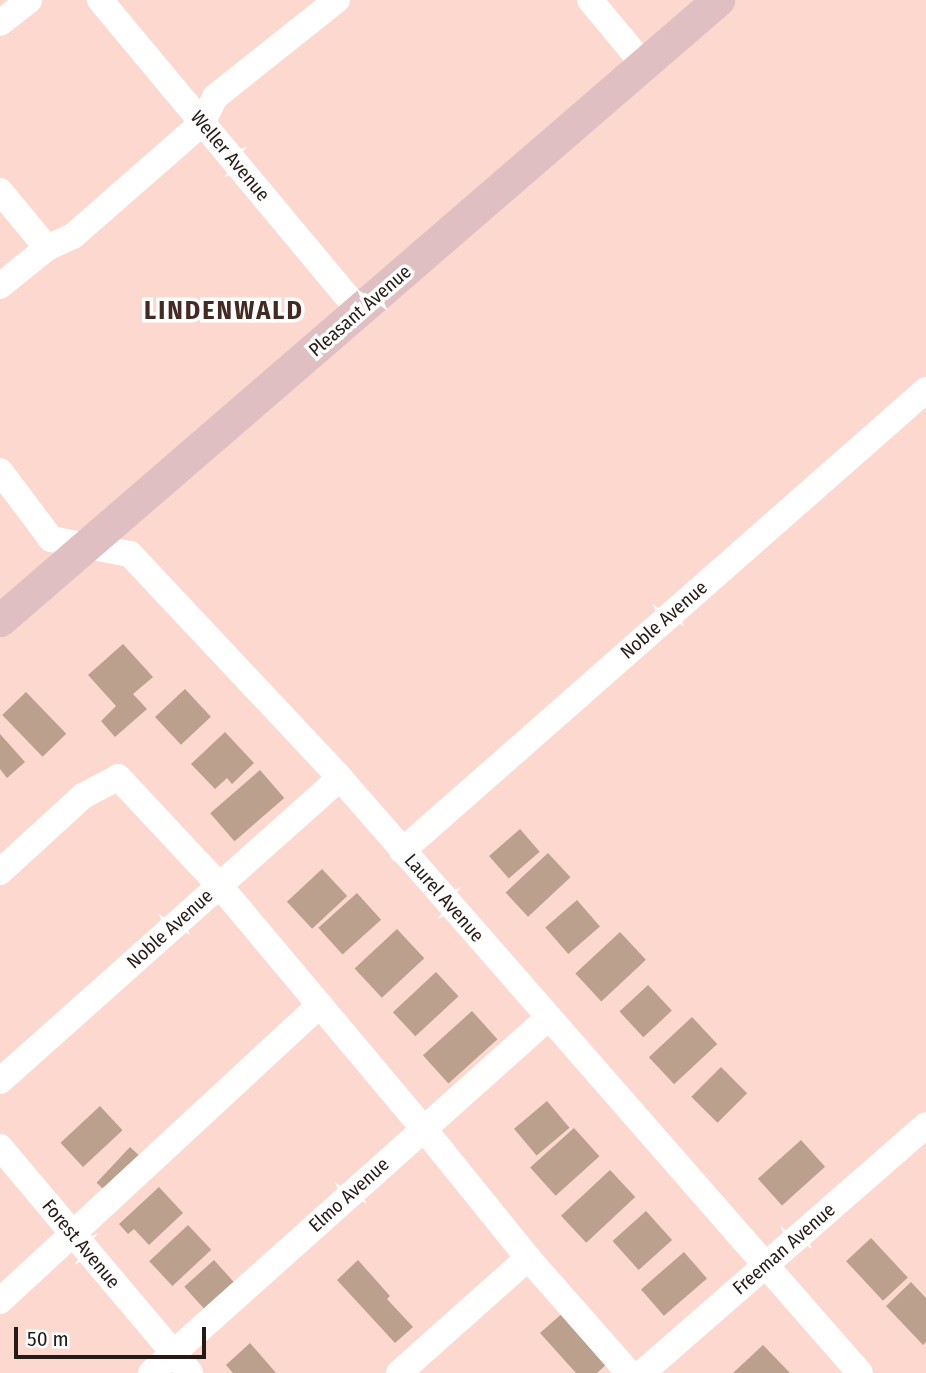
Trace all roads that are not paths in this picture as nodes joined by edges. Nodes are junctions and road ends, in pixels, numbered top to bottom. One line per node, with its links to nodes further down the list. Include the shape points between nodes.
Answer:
1 (30, 0): 6 (street)
2 (100, 0): 8 (street, Weller Avenue)
3 (337, 0): 8 (street, via 215,97)
4 (590, 0): 7 (street)
5 (718, 0): 7 (main road, Pleasant Avenue)
6 (0, 23)
7 (643, 65): 12 (main road, Pleasant Avenue)
8 (202, 123): 10 (street, via 73,236); 12 (street, Weller Avenue)
9 (0, 191): 10 (street)
10 (47, 248): 11 (street)
11 (0, 286)
12 (360, 312): 15 (main road, Pleasant Avenue)
13 (926, 390): 18 (street, Noble Avenue)
14 (0, 471): 15 (street, Laurel Avenue, via 51,539)
15 (87, 546): 16 (main road, Pleasant Avenue); 17 (street, Laurel Avenue, via 130,554)
16 (0, 620)
17 (340, 778): 18 (street, Laurel Avenue); 20 (street, Noble Avenue)
18 (402, 850): 22 (street, Laurel Avenue)
19 (0, 872): 20 (street, via 83,796 118,777)
20 (219, 885): 21 (street); 23 (street, Noble Avenue)
21 (320, 1005): 25 (street); 27 (street)
22 (548, 1018): 25 (street, Elmo Avenue); 29 (street, Laurel Avenue)
23 (0, 1081)
24 (926, 1125): 29 (street, Freeman Avenue)
25 (424, 1129): 28 (street); 31 (street, Elmo Avenue)
26 (0, 1147): 27 (street, Forest Avenue)
27 (74, 1234): 30 (street); 31 (street, Forest Avenue)
28 (528, 1258): 34 (street); 35 (street)
29 (765, 1267): 36 (street, Freeman Avenue); 37 (street, Laurel Avenue)
30 (0, 1301)
31 (173, 1353): 32 (street, Elmo Avenue); 33 (street, Forest Avenue)
32 (151, 1373)
33 (190, 1373)
34 (399, 1373)
35 (629, 1373)
36 (642, 1373)
37 (860, 1373)

